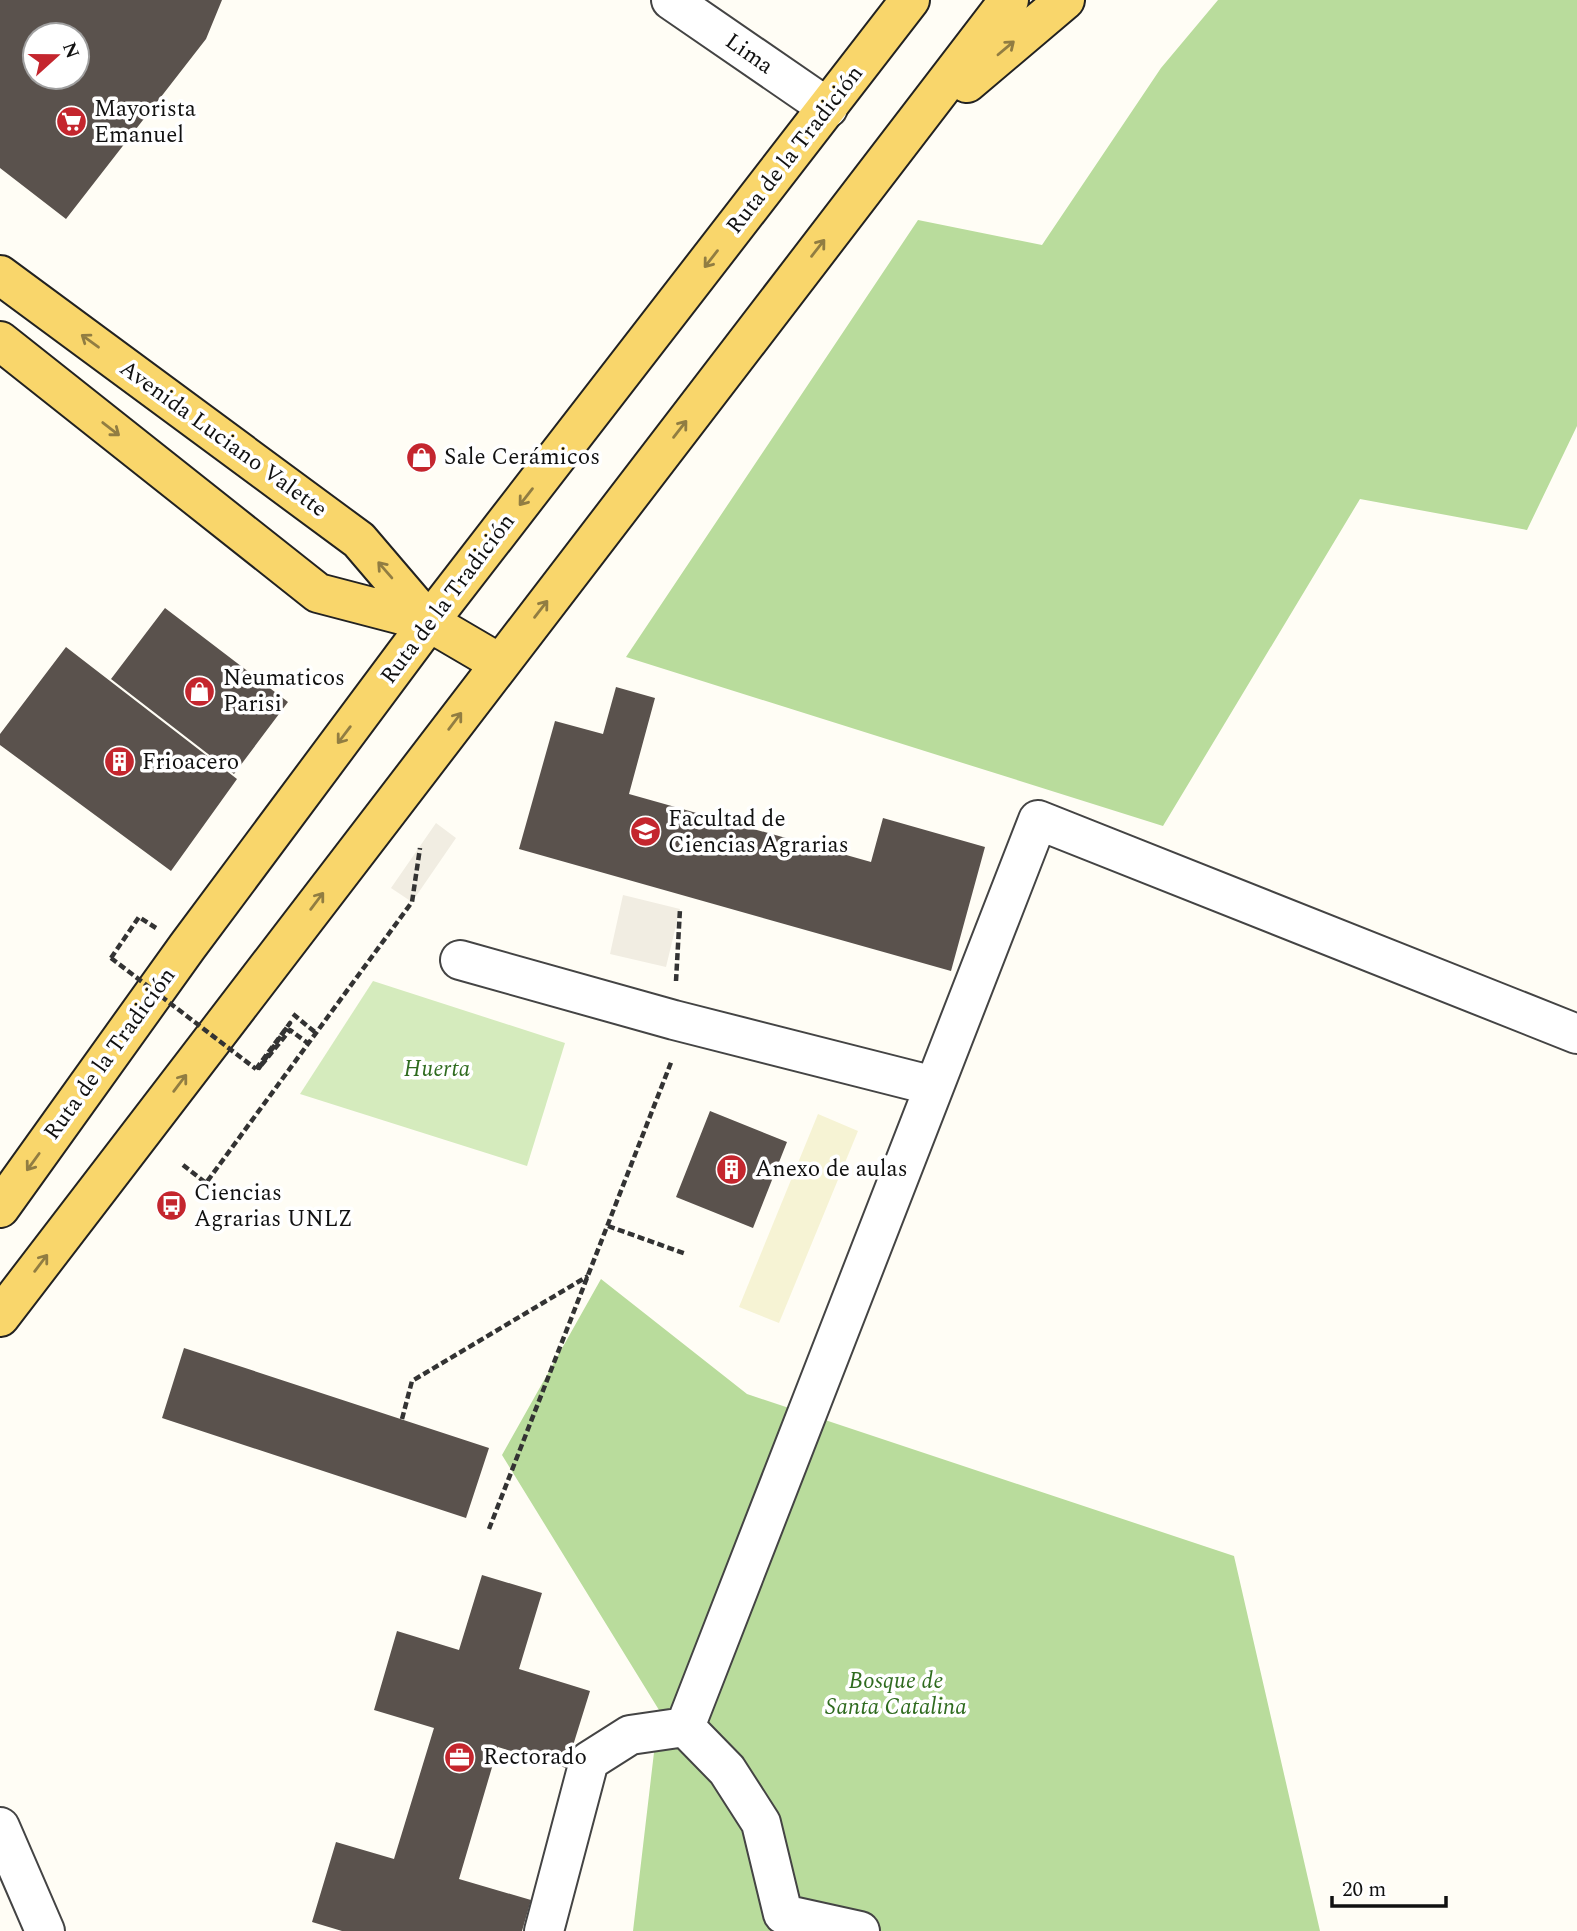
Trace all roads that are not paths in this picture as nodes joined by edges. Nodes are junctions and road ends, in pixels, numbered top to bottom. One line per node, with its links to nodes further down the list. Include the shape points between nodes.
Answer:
1 (671, 0): 5 (street, Lima)
2 (910, 0): 5 (main road, Ruta de la Tradición)
3 (1009, 0): 6 (main road)
4 (1065, 0): 6 (main road, one-way to 4)
5 (828, 108): 9 (main road, Ruta de la Tradición, one-way to 9)
6 (900, 142): 10 (main road, one-way to 6)
7 (0, 275): 9 (main road, Avenida Luciano Valette, one-way to 7, via 359,540)
8 (0, 341): 9 (main road, Avenida Luciano Valette, one-way to 9, via 318,593)
9 (429, 622): 10 (main road, Avenida Luciano Valette); 14 (main road, Ruta de la Tradición, one-way to 14)
10 (499, 663): 15 (main road, one-way to 10)
11 (460, 960): 13 (street)
12 (1577, 1034): 13 (street, via 1038,820)
13 (934, 1086): 16 (street)
14 (2, 1201)
15 (0, 1317)
16 (685, 1727): 18 (street, via 727,1770 761,1823); 20 (street, via 630,1735 589,1761)
17 (0, 1827): 19 (street)
18 (771, 1923): 21 (street)
19 (45, 1931)
20 (544, 1931)
21 (860, 1931)

